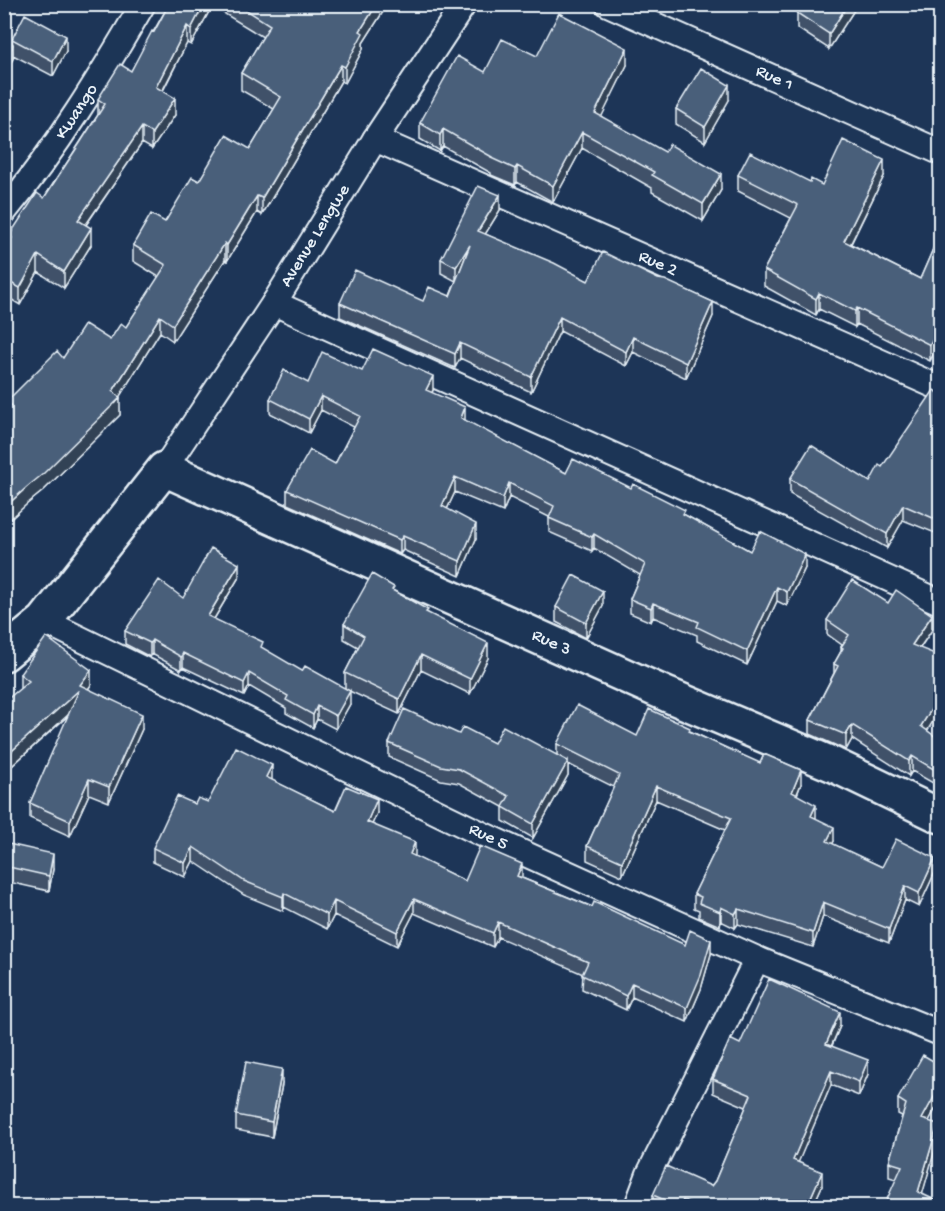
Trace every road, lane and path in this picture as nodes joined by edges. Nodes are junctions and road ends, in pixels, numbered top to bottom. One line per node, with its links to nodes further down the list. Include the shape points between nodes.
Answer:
1 (143, 4): 6 (street, Kwango, via 100,77 28,184)
2 (465, 4): 4 (street, Avenue Lengwe)
3 (608, 4): 5 (street, Rue 1)
4 (375, 139): 7 (street, Avenue Lengwe); 8 (street, Rue 2)
5 (940, 152)
6 (4, 212)
7 (274, 303): 9 (street, Avenue Lengwe); 10 (street)
8 (940, 388)
9 (164, 469): 11 (street); 13 (street, Rue 3, via 668,695 834,765)
10 (940, 602)
11 (44, 621): 12 (street); 14 (street, Rue 5, via 486,836)
12 (4, 654)
13 (940, 816)
14 (757, 959): 15 (street, Rue 5); 16 (street, via 649,1174)
15 (940, 1033)
16 (637, 1206)

